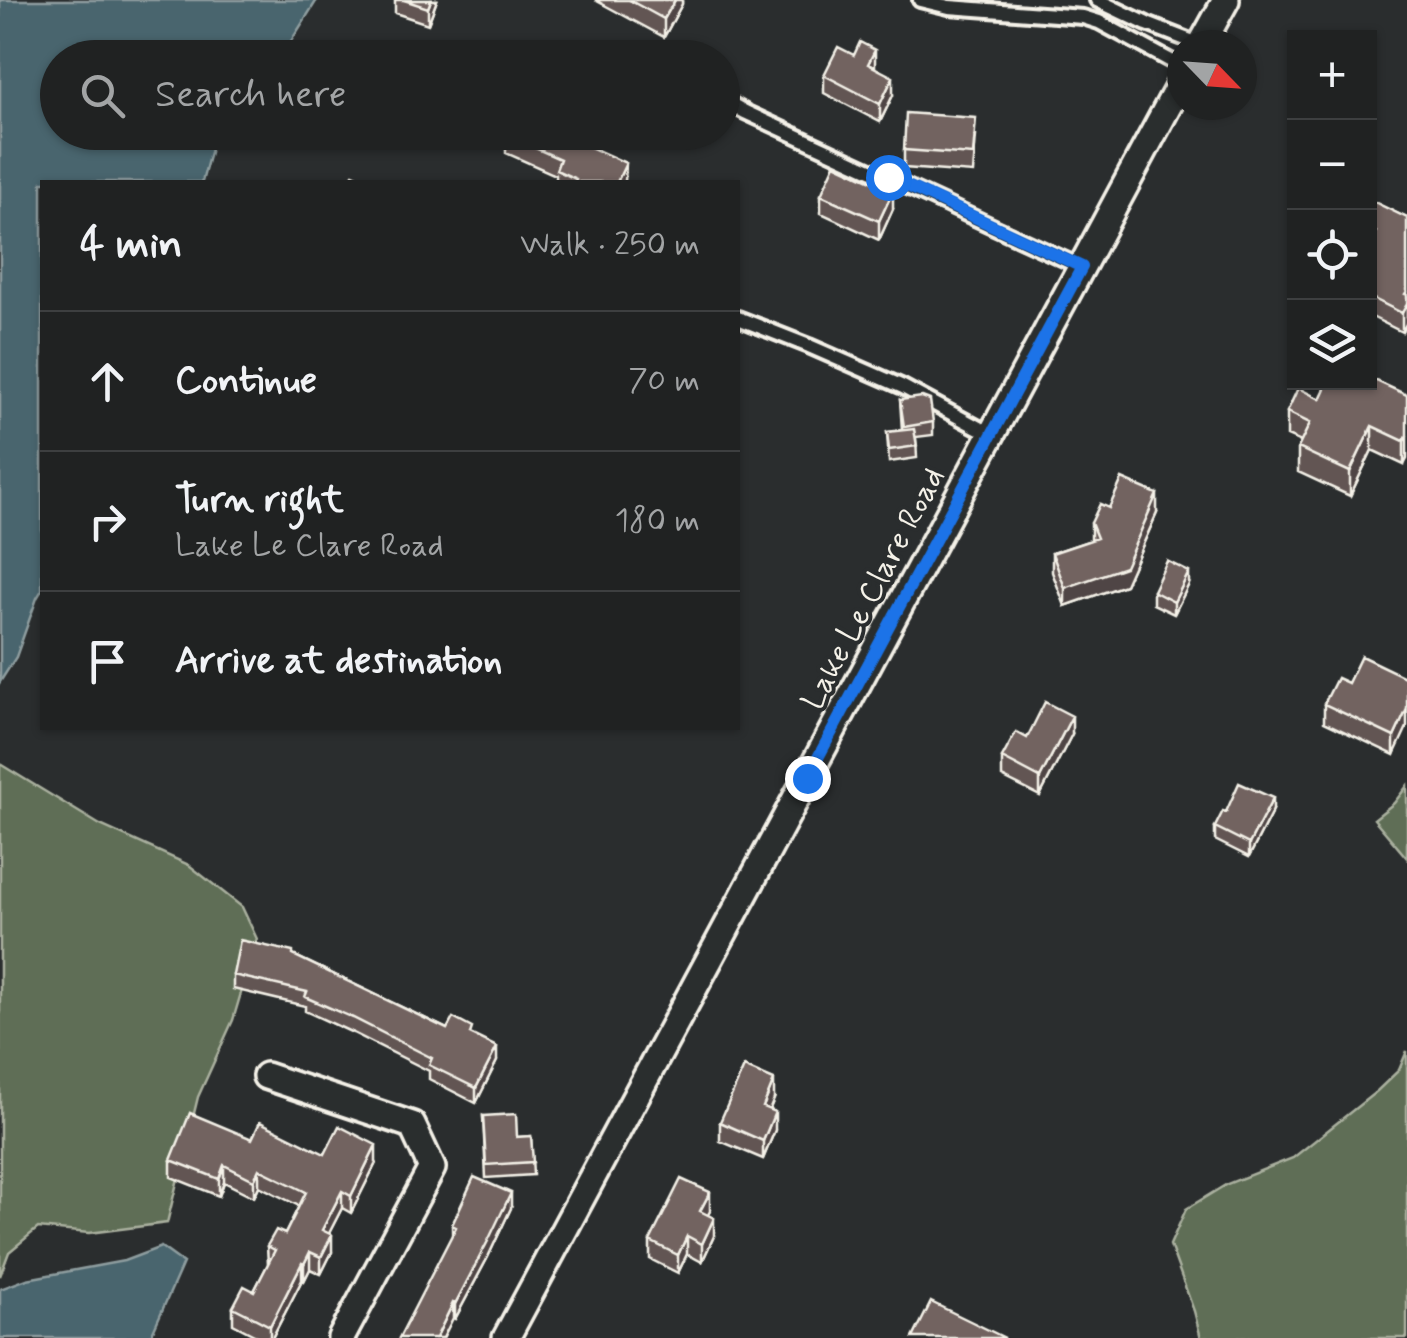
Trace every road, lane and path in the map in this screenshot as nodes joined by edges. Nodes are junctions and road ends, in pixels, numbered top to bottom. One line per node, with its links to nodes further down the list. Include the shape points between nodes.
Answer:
1 (920, 0): 6 (lane, via 1083,17)
2 (1097, 0): 5 (lane)
3 (1226, 0): 4 (street)
4 (1209, 30)
5 (1167, 32)
6 (1167, 59)
7 (1167, 108): 9 (street, Lake Le Clare Road)
8 (740, 110): 9 (lane)
9 (1082, 267): 11 (street, Lake Le Clare Road)
10 (740, 319): 11 (lane, via 903,387)
11 (992, 435): 14 (street, Lake Le Clare Road)
12 (266, 1076): 13 (street, via 412,1126 432,1168)
13 (341, 1338)
14 (506, 1338)

